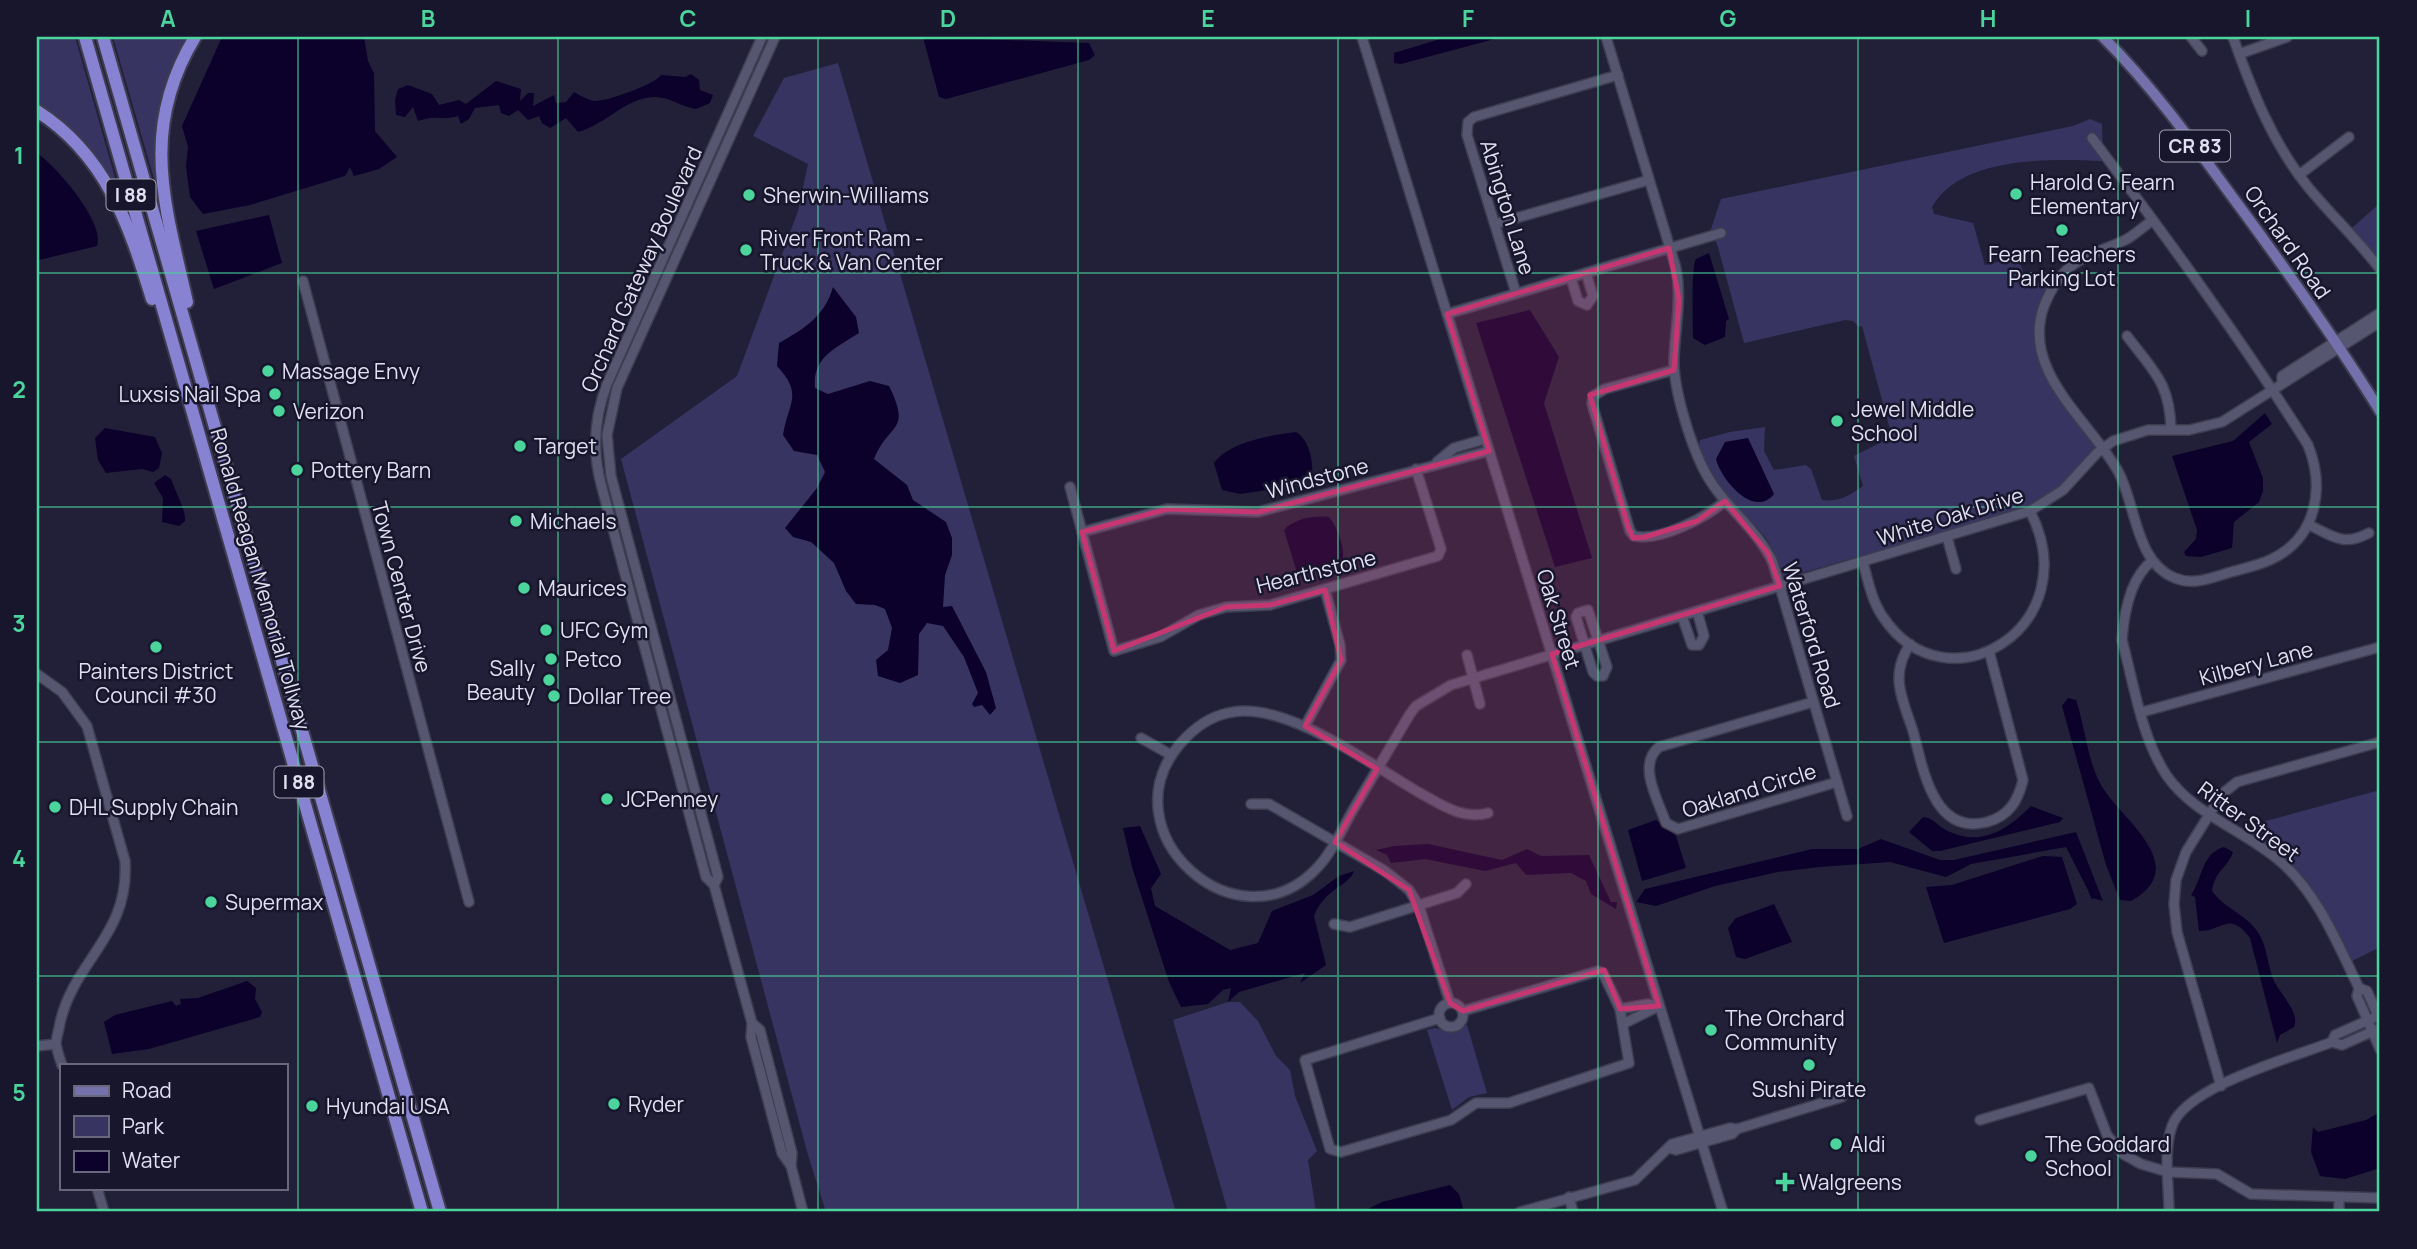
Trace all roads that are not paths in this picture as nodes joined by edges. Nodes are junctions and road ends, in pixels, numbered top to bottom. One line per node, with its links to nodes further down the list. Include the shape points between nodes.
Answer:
1 (85, 37): 35 (highway, Ronald Reagan Memorial Tollway / I 88)
2 (103, 37): 32 (highway, Ronald Reagan Memorial Tollway / I 88)
3 (195, 37): 32 (highway, via 173,80 160,149 163,197 188,306)
4 (762, 37): 83 (street, Orchard Gateway Boulevard, via 615,365 595,429 601,484 706,877)
5 (775, 37): 83 (street, Orchard Gateway Boulevard, via 617,388 607,435 611,476 718,877)
6 (1362, 37): 30 (street, Oak Street)
7 (1606, 37): 14 (street, Waterford Road)
8 (2103, 37): 34 (main road, Orchard Road / CR 83, via 2182,128)
9 (2191, 37): 12 (street)
10 (2233, 37): 13 (street)
11 (2287, 37): 13 (street)
12 (2202, 51)
13 (2239, 54): 18 (street, via 2266,123)
14 (1618, 75): 19 (street, Waterford Road); 21 (street, Abington Lane, via 1475,116 1468,122 1467,135)
15 (37, 111): 35 (highway, via 82,148 111,188 131,231 157,315)
16 (2349, 137): 18 (street)
17 (2092, 138): 20 (street)
18 (2299, 175): 24 (street)
19 (1649, 180): 21 (street); 23 (street, Waterford Road)
20 (2153, 220): 37 (street); 41 (street, via 2129,238 2069,268 2057,280 2040,316 2038,335 2047,370)
21 (1495, 224): 28 (street, Abington Lane)
22 (1721, 233): 23 (street)
23 (1670, 248): 25 (street); 36 (street, Waterford Road, via 1678,289)
24 (2380, 269)
25 (1586, 274): 26 (street); 26 (street, via 1592,296 1587,305 1578,300)
26 (1571, 278): 28 (street)
27 (303, 281): 84 (street, Town Center Drive)
28 (1516, 293): 30 (street)
29 (2380, 313): 34 (street, White Oak Drive)
30 (1447, 314): 40 (street, Oak Street)
31 (2380, 322): 34 (street, White Oak Drive)
32 (186, 327): 113 (highway, Ronald Reagan Memorial Tollway / I 88)
33 (2127, 336): 39 (street, via 2163,385 2169,398)
34 (2337, 345): 37 (street, White Oak Drive); 38 (main road, Orchard Road / CR 83)
35 (176, 353): 112 (highway, Ronald Reagan Memorial Tollway / I 88)
36 (1674, 370): 46 (street, Waterford Road, via 1702,467); 46 (street, via 1593,396 1630,531 1645,537 1698,521)
37 (2273, 389): 39 (street, White Oak Drive, via 2222,422); 48 (street, via 2314,460 2317,500)
38 (2380, 411)
39 (2171, 430): 41 (street, White Oak Drive, via 2129,434)
40 (1485, 439): 42 (street, Oak Street); 43 (street, Windstone, via 1454,448)
41 (2102, 448): 47 (street, White Oak Drive, via 2063,490); 52 (street, via 2119,473)
42 (1489, 451): 43 (street, Windstone); 64 (street, Oak Street)
43 (1437, 462): 44 (street, Windstone)
44 (1416, 469): 49 (street, Windstone, via 1258,512 1167,509); 56 (street, Hearthstone, via 1441,548 1438,556)
45 (1070, 487): 49 (street)
46 (1725, 501): 55 (street, Waterford Road, via 1756,534)
47 (2030, 511): 51 (street, White Oak Drive); 63 (street, via 2045,562 2039,600 2020,631)
48 (2309, 525): 50 (street, via 2342,540 2354,541); 52 (street, via 2292,545 2270,560 2195,582 2173,578)
49 (1082, 532): 56 (street, Hearthstone, via 1114,651 1160,638 1199,615 1226,607 1270,605)
50 (2369, 533)
51 (1947, 537): 53 (street, White Oak Drive); 54 (street)
52 (2152, 561): 70 (street, Ritter Street, via 2141,570 2133,587 2122,631)
53 (1863, 562): 55 (street, White Oak Drive); 61 (street, via 1883,617)
54 (1956, 569)
55 (1780, 586): 57 (street, White Oak Drive); 68 (street, Waterford Road)
56 (1325, 590): 71 (street, via 1340,660)
57 (1697, 611): 58 (street, White Oak Drive); 58 (street, via 1704,636 1699,645 1689,641)
58 (1682, 616): 59 (street, White Oak Drive)
59 (1600, 640): 60 (street, White Oak Drive); 60 (street, via 1592,613 1582,610 1576,617); 60 (street, via 1607,667 1602,676 1593,672)
60 (1584, 644): 64 (street, White Oak Drive)
61 (1910, 644): 63 (street, via 1957,657); 63 (street, via 1901,658 1898,681 1930,791 1948,815 1969,824 1994,820 2008,811 2023,780)
62 (2380, 647): 70 (street, Kilbery Lane)
63 (1989, 651)
64 (1552, 654): 67 (street, White Oak Drive); 89 (street, Oak Street)
65 (1467, 655): 67 (street)
66 (37, 674): 98 (street, via 62,692 87,726 125,861 126,880 115,923 74,985)
67 (1473, 678): 69 (street); 75 (street, White Oak Drive, via 1416,706)
68 (1813, 702): 76 (street, Waterford Road); 76 (street, Oakland Circle, via 1659,747 1650,754 1647,765 1666,823 1678,829)
69 (1480, 704)
70 (2142, 712): 79 (street, Ritter Street, via 2167,776 2183,795)
71 (1305, 726): 74 (street, via 1269,712 1228,713 1191,731); 75 (street)
72 (1141, 738): 74 (street)
73 (2380, 742): 79 (street, via 2242,780 2226,790)
74 (1171, 755): 81 (street, via 1160,783 1157,804 1161,823 1179,861 1213,887 1231,894 1275,893 1297,884 1317,868)
75 (1377, 769): 78 (street, via 1466,816); 81 (street)
76 (1837, 782): 80 (street, Waterford Road)
77 (1251, 804): 81 (street, via 1269,804)
78 (1488, 813)
79 (2209, 813): 87 (street, Ritter Street, via 2281,862 2309,892); 102 (street, via 2182,861 2174,904 2184,958)
80 (1847, 816)
81 (1335, 842): 85 (street, via 1401,881)
82 (1466, 884): 85 (street)
83 (714, 885): 114 (street, Orchard Gateway Boulevard, via 752,1023 760,1030)
84 (469, 902)
85 (1419, 906): 86 (street, via 1350,927); 88 (street)
86 (1334, 924)
87 (2358, 988): 92 (street, Ritter Street, via 2367,991); 94 (street, Ritter Street)
88 (1450, 1003): 91 (street); 93 (street, via 1441,1010)
89 (1659, 1006): 90 (street); 95 (street); 105 (street, Oak Street)
90 (1620, 1009): 91 (street, via 1607,977 1598,971); 95 (street)
91 (1463, 1011): 93 (street, via 1455,1026 1447,1026)
92 (2379, 1017): 94 (street)
93 (1440, 1018): 95 (street, via 1305,1060 1330,1149 1341,1152 1451,1120 1476,1103 1509,1102 1623,1068 1630,1055)
94 (2367, 1021): 96 (street, Ritter Street); 97 (street, via 2335,1035)
95 (1623, 1024)
96 (2376, 1030): 97 (street, via 2342,1045); 100 (street, Ritter Street)
97 (2332, 1042): 102 (street)
98 (56, 1044): 99 (street); 101 (street)
99 (37, 1046)
100 (2380, 1049)
101 (62, 1064)
102 (2221, 1086): 106 (street, via 2190,1102 2177,1116 2170,1134)
103 (1842, 1097): 105 (street, via 1732,1134)
104 (1980, 1119): 106 (street, via 2089,1088 2102,1126 2115,1146 2141,1164)
105 (1700, 1140): 108 (street, via 1672,1144 1635,1180); 117 (street, Oak Street)
106 (2168, 1172): 109 (street, via 2217,1174 2251,1194); 118 (street)
107 (98, 1190): 111 (street)
108 (1569, 1197): 115 (street); 116 (street)
109 (2339, 1197): 110 (street); 119 (street)
110 (2380, 1198)
111 (104, 1212)
112 (422, 1212)
113 (440, 1212)
114 (803, 1212)
115 (1520, 1212)
116 (1573, 1212)
117 (1723, 1212)
118 (2169, 1212)
119 (2339, 1212)

